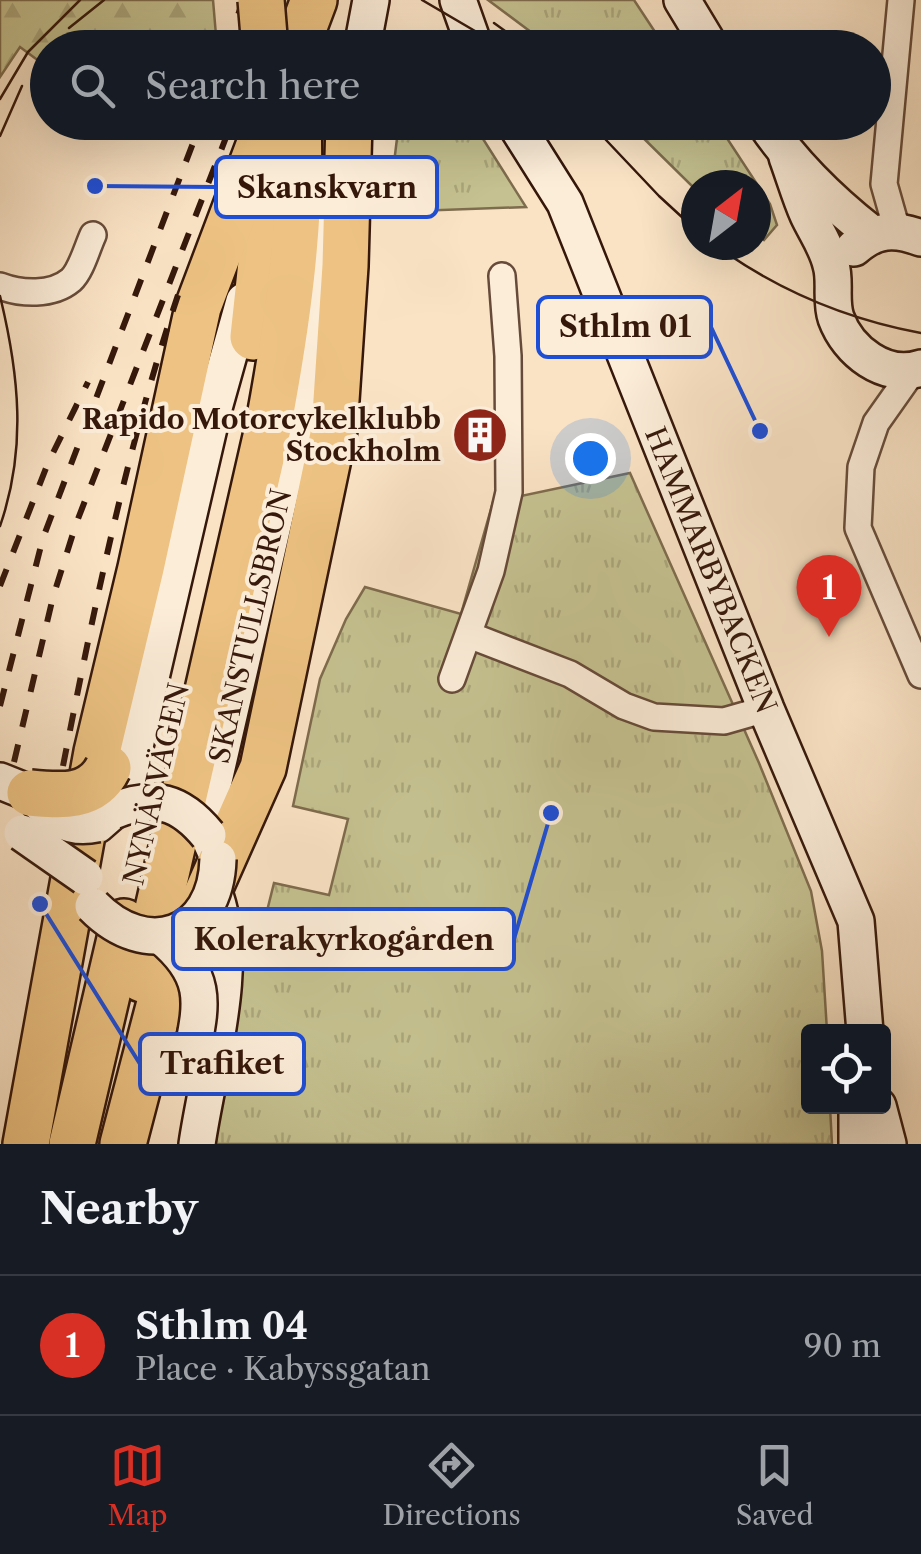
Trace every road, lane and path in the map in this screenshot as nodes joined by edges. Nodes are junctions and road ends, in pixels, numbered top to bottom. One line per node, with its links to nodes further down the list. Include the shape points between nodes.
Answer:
1 (248, 0): 10 (highway)
2 (261, 0): 11 (highway, bridge)
3 (292, 0): 12 (highway)
4 (312, 0): 13 (highway); 14 (highway)
5 (330, 0): 15 (main road)
6 (371, 0): 16 (main road)
7 (458, 0): 17 (main road)
8 (682, 0): 18 (main road)
9 (901, 0): 19 (street)
10 (247, 30)
11 (263, 30)
12 (294, 30)
13 (301, 30)
14 (314, 30)
15 (321, 30)
16 (365, 30)
17 (469, 30)
18 (701, 30)
19 (891, 108)
20 (243, 140): 43 (highway, bridge, via 226,264 108,768 99,784 82,792)
21 (260, 140): 52 (highway, via 198,308 96,752)
22 (267, 140): 38 (highway)
23 (291, 140): 44 (main road, via 212,415 126,786)
24 (296, 140): 38 (highway, via 296,240)
25 (320, 140): 45 (highway, via 325,312 313,444)
26 (345, 140): 45 (main road, SKANSTULLSBRON, via 295,430 210,798)
27 (348, 140): 56 (highway, via 334,430 263,768 162,995)
28 (525, 140): 42 (main road, HAMMARBYBACKEN, via 565,203)
29 (776, 140): 31 (main road)
30 (888, 140): 32 (street, via 884,184)
31 (788, 157): 32 (main road, via 830,201); 34 (main road)
32 (896, 234): 34 (main road)
33 (93, 235): 36 (street, via 72,279 20,294)
34 (833, 268): 37 (main road, via 836,317 858,353)
35 (502, 276): 39 (street, via 509,492)
36 (0, 286)
37 (904, 368): 40 (street, via 861,467 858,528)
38 (254, 426): 54 (highway, NYNÄSVÄGEN); 55 (highway, NYNÄSVÄGEN)
39 (469, 636): 41 (street); 42 (street, via 570,674 654,718 724,720)
40 (921, 676)
41 (452, 679)
42 (766, 709): 48 (main road, HAMMARBYBACKEN, via 856,921)
43 (13, 807): 44 (main road, bridge, via 74,827); 46 (main road, bridge)
44 (105, 817): 45 (main road, bridge, via 141,801 163,803 188,815); 46 (main road, via 87,852)
45 (213, 862): 47 (main road, bridge, via 206,904 185,927); 49 (main road, via 226,943 223,996)
46 (89, 892): 47 (main road, bridge, via 114,925); 53 (highway, via 92,938)
47 (162, 937): 49 (main road, bridge, via 194,970 200,994)
48 (864, 1024)
49 (197, 1078): 57 (main road); 58 (main road)
50 (857, 1114): 59 (main road)
51 (880, 1114): 60 (main road)
52 (26, 1144)
53 (44, 1144)
54 (72, 1144)
55 (104, 1144)
56 (123, 1144)
57 (177, 1144)
58 (198, 1144)
59 (857, 1144)
60 (888, 1144)

